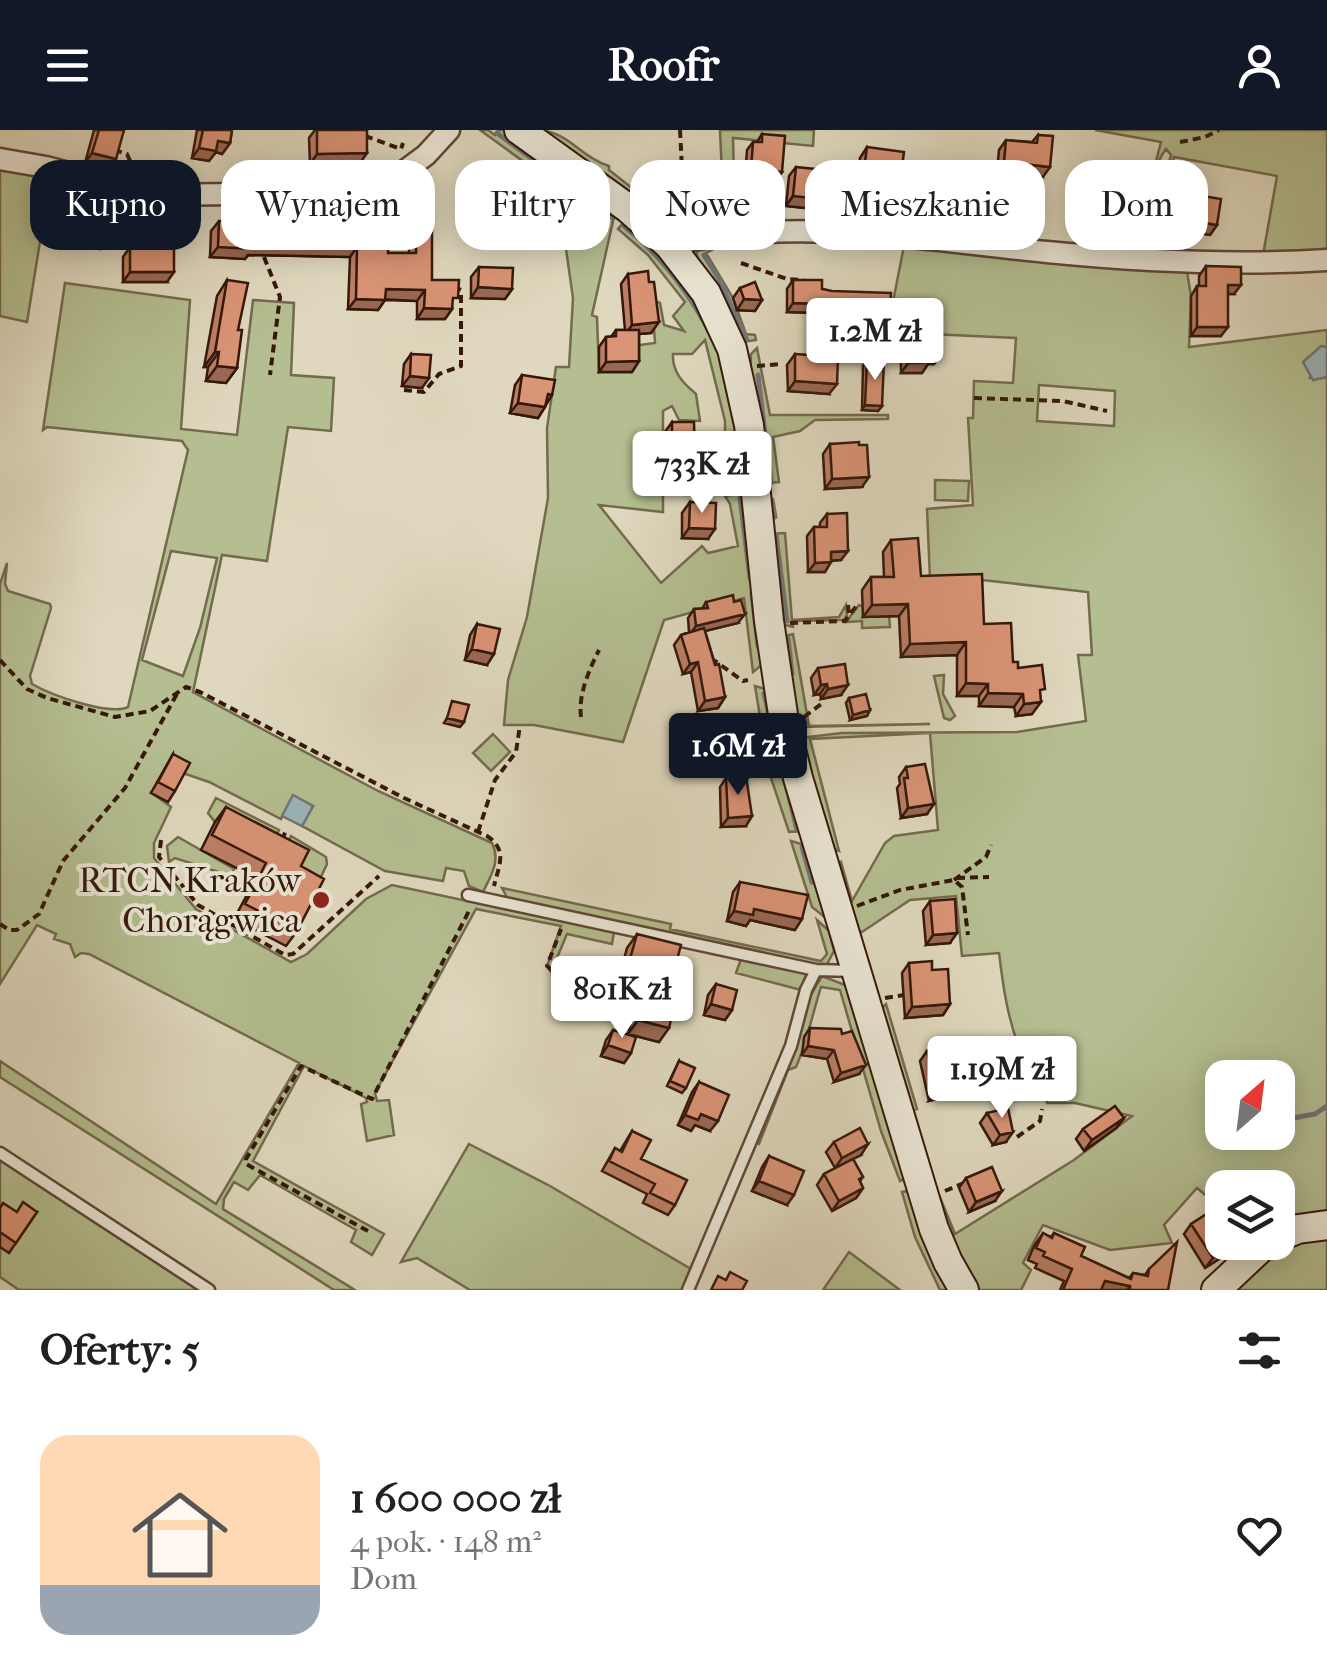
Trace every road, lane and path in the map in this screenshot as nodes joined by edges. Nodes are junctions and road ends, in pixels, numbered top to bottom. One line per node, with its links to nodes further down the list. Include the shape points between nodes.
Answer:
1 (450, 130): 9 (street, via 395,178 328,192 151,194)
2 (519, 130): 12 (street)
3 (680, 130): 11 (path)
4 (1219, 130): 6 (path)
5 (362, 132): 7 (path, via 401,149)
6 (1180, 142)
7 (403, 144)
8 (114, 150): 10 (path)
9 (0, 160)
10 (130, 160)
11 (679, 160)
12 (630, 210)
13 (686, 250): 49 (street, via 738,367 781,704)
14 (1032, 250): 16 (street, via 1190,262)
15 (264, 257): 22 (path, via 280,297)
16 (1327, 260)
17 (741, 263): 18 (path)
18 (804, 280)
19 (447, 284): 23 (path, via 461,290 461,366 440,374 424,392)
20 (782, 364): 21 (path)
21 (761, 365)
22 (270, 376)
23 (404, 390)
24 (974, 398): 25 (path, via 1063,401)
25 (1107, 411)
26 (848, 605): 28 (path)
27 (858, 605): 28 (path)
28 (848, 616): 29 (path)
29 (792, 623)
30 (600, 650): 37 (path, via 581,698)
31 (0, 660): 34 (path, via 27,689 115,717 150,711)
32 (708, 662): 33 (path)
33 (748, 680)
34 (179, 690): 40 (path, via 200,692); 51 (path, via 125,788 63,860 39,914 17,930)
35 (824, 702): 36 (path)
36 (807, 716)
37 (581, 717)
38 (520, 725): 40 (path, via 516,752 495,780)
39 (287, 828): 42 (path)
40 (478, 832): 48 (path, via 502,852)
41 (162, 840): 44 (path, via 160,857 198,905 285,956)
42 (280, 843)
43 (991, 845): 46 (path, via 986,857)
44 (379, 876)
45 (989, 876): 46 (path)
46 (955, 879): 49 (path); 52 (path, via 962,887)
47 (472, 896): 48 (lane); 65 (path, via 372,1099 301,1066 246,1159)
48 (490, 900): 50 (lane)
49 (838, 910): 55 (street)
50 (568, 917): 53 (path, via 547,966); 54 (lane)
51 (0, 924)
52 (968, 935)
53 (552, 970)
54 (816, 970): 55 (lane); 68 (lane, via 791,1046)
55 (856, 971): 69 (street, via 934,1228)
56 (904, 995): 57 (path)
57 (885, 998)
58 (1042, 1108): 59 (path, via 1040,1121)
59 (1017, 1137)
60 (0, 1153): 67 (lane)
61 (968, 1181): 62 (path)
62 (938, 1194)
63 (1327, 1226): 64 (street)
64 (1295, 1229)
65 (368, 1231)
66 (1248, 1260): 70 (street)
67 (208, 1290)
68 (688, 1290)
69 (964, 1290)
70 (1216, 1290)

